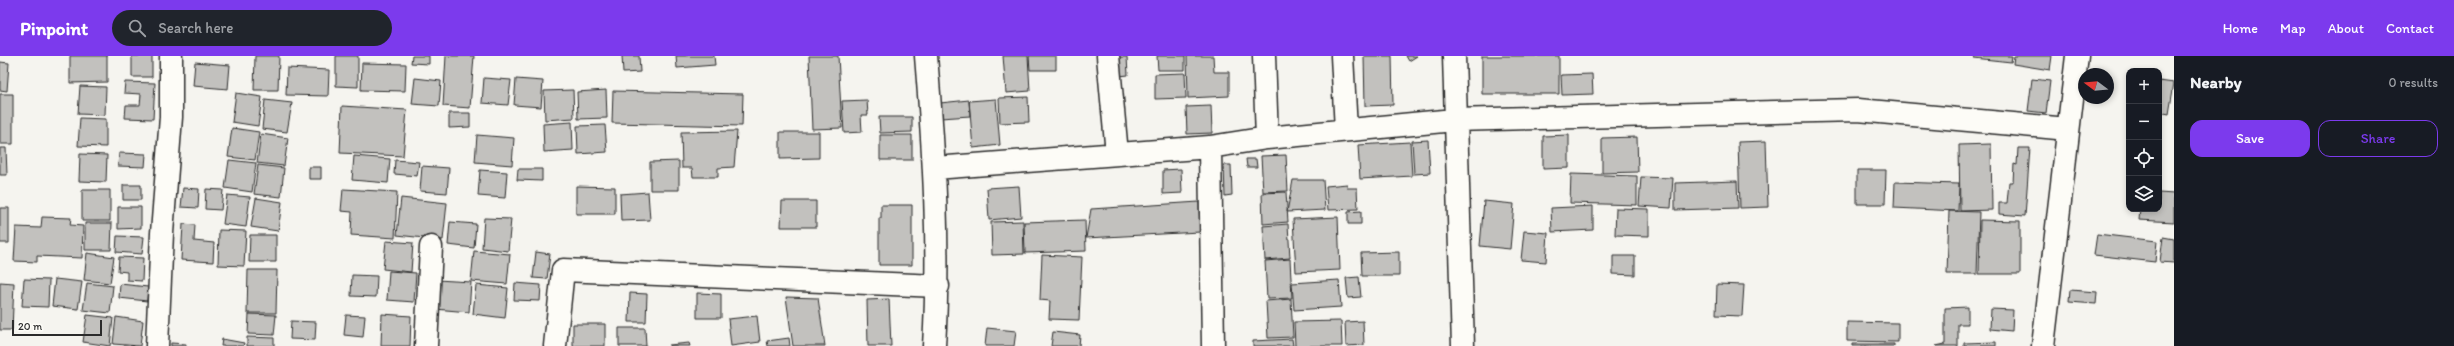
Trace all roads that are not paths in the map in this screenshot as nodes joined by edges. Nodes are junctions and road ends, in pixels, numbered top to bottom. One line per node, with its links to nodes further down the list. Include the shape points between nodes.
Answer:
1 (172, 56): 17 (street, via 171,117)
2 (926, 56): 14 (street)
3 (1108, 56): 13 (street)
4 (1264, 56): 11 (street)
5 (1342, 56): 10 (street)
6 (1454, 56): 8 (street)
7 (2077, 56): 9 (street)
8 (1454, 120): 9 (street, via 1858,110); 10 (street); 22 (street)
9 (2068, 129): 23 (street)
10 (1346, 130): 11 (street)
11 (1267, 138): 12 (street)
12 (1210, 147): 13 (street); 21 (street)
13 (1117, 154): 14 (street)
14 (935, 168): 16 (street)
15 (431, 247): 18 (street)
16 (938, 286): 19 (street, via 563,270); 20 (street)
17 (157, 346)
18 (426, 346)
19 (555, 346)
20 (934, 346)
21 (1213, 346)
22 (1463, 346)
23 (2043, 346)

